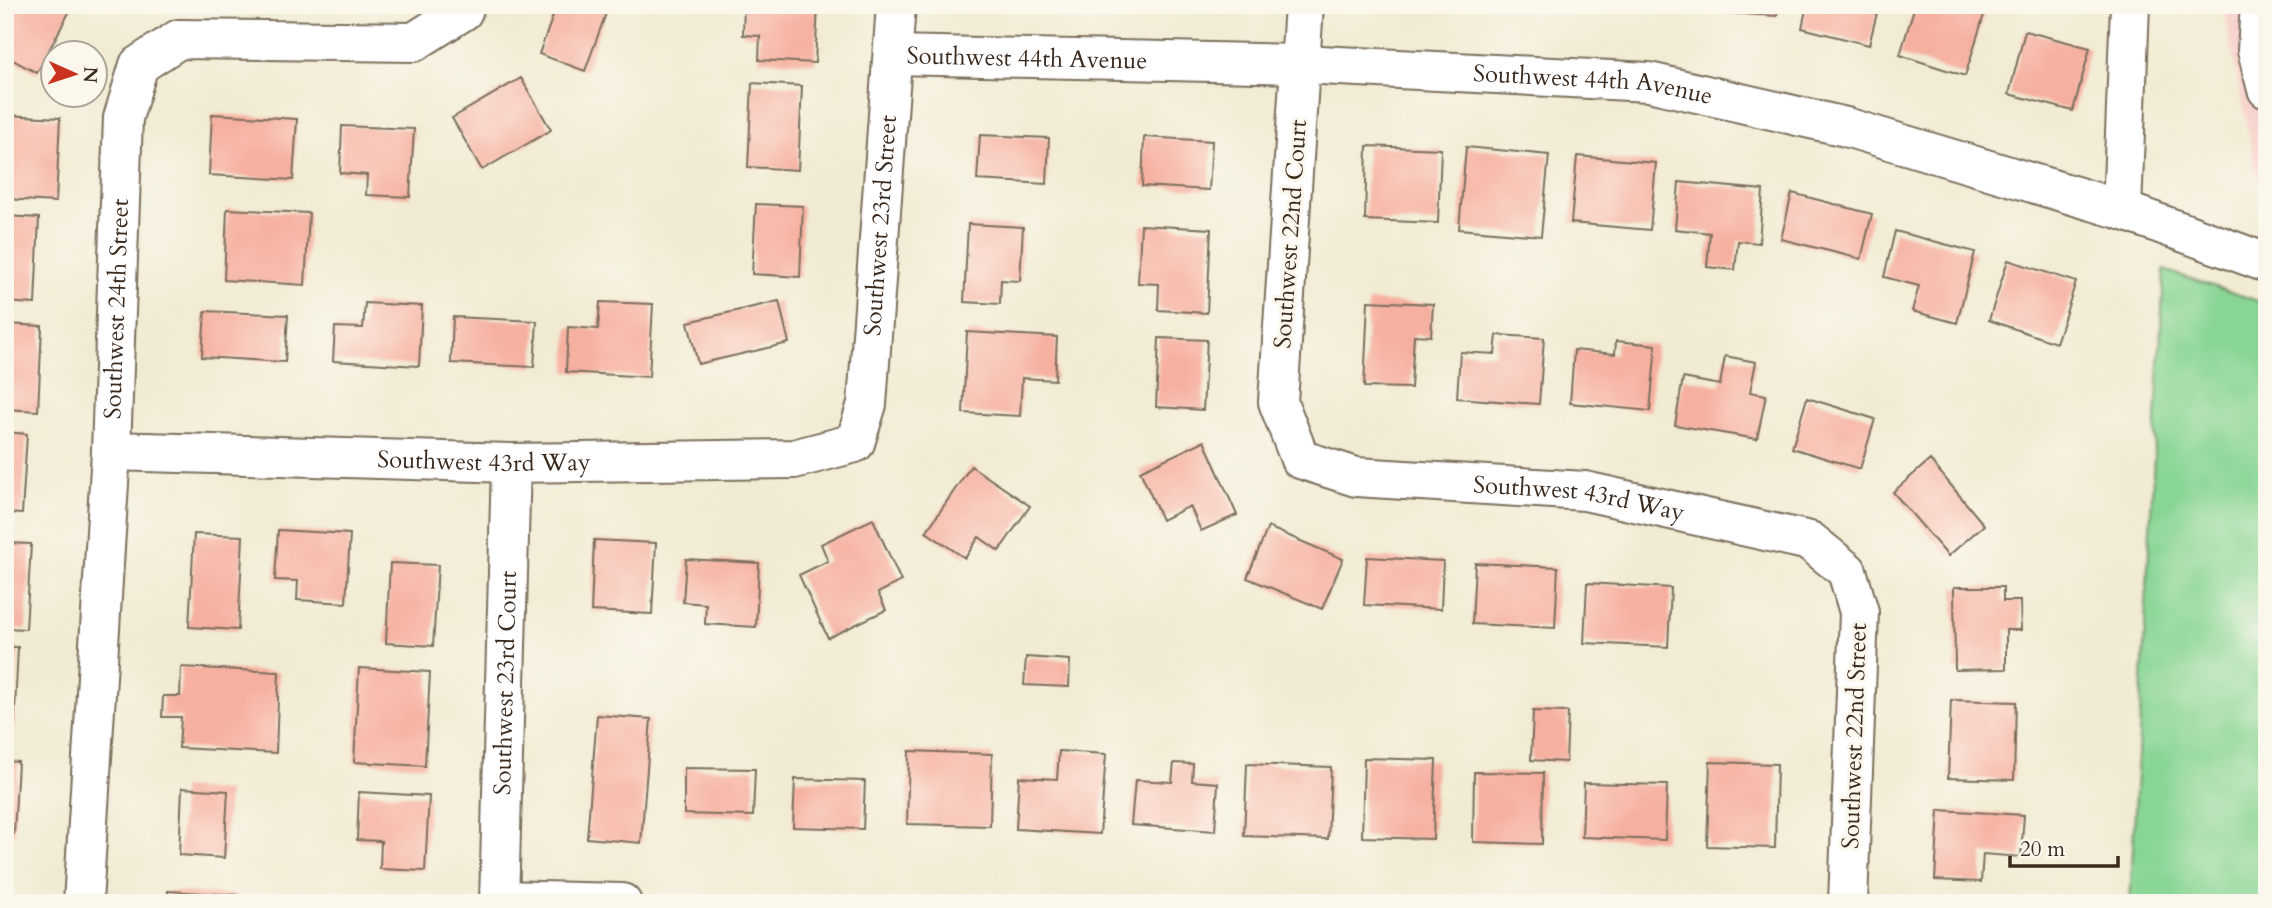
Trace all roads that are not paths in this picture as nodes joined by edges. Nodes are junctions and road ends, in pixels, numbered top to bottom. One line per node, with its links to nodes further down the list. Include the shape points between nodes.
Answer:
1 (465, 5): 12 (street, Southwest 24th Street, via 463,12 414,42 179,39 139,65 123,118)
2 (896, 5): 6 (street, Southwest 23rd Street)
3 (1304, 5): 7 (street, Southwest 22nd Court)
4 (2130, 5): 9 (street)
5 (2260, 5): 8 (street, via 2257,50)
6 (894, 55): 7 (street, Southwest 44th Avenue); 11 (street, Southwest 23rd Street, via 867,404)
7 (1301, 64): 9 (street, Southwest 44th Avenue, via 1649,82 1846,127); 13 (street, Southwest 22nd Court, via 1278,402)
8 (2267, 89)
9 (2122, 210): 10 (street, Southwest 44th Avenue)
10 (2267, 262)
11 (855, 443): 14 (street, Southwest 43rd Way, via 794,459)
12 (111, 451): 14 (street, Southwest 43rd Way); 17 (street, Southwest 24th Street)
13 (1300, 459): 15 (street, Southwest 43rd Way, via 1356,477 1586,491 1810,541)
14 (511, 463): 16 (street, Southwest 23rd Court)
15 (1847, 570): 19 (street, Southwest 22nd Street, via 1859,612)
16 (500, 901): 18 (street)
17 (83, 903)
18 (622, 903)
19 (1848, 903)

